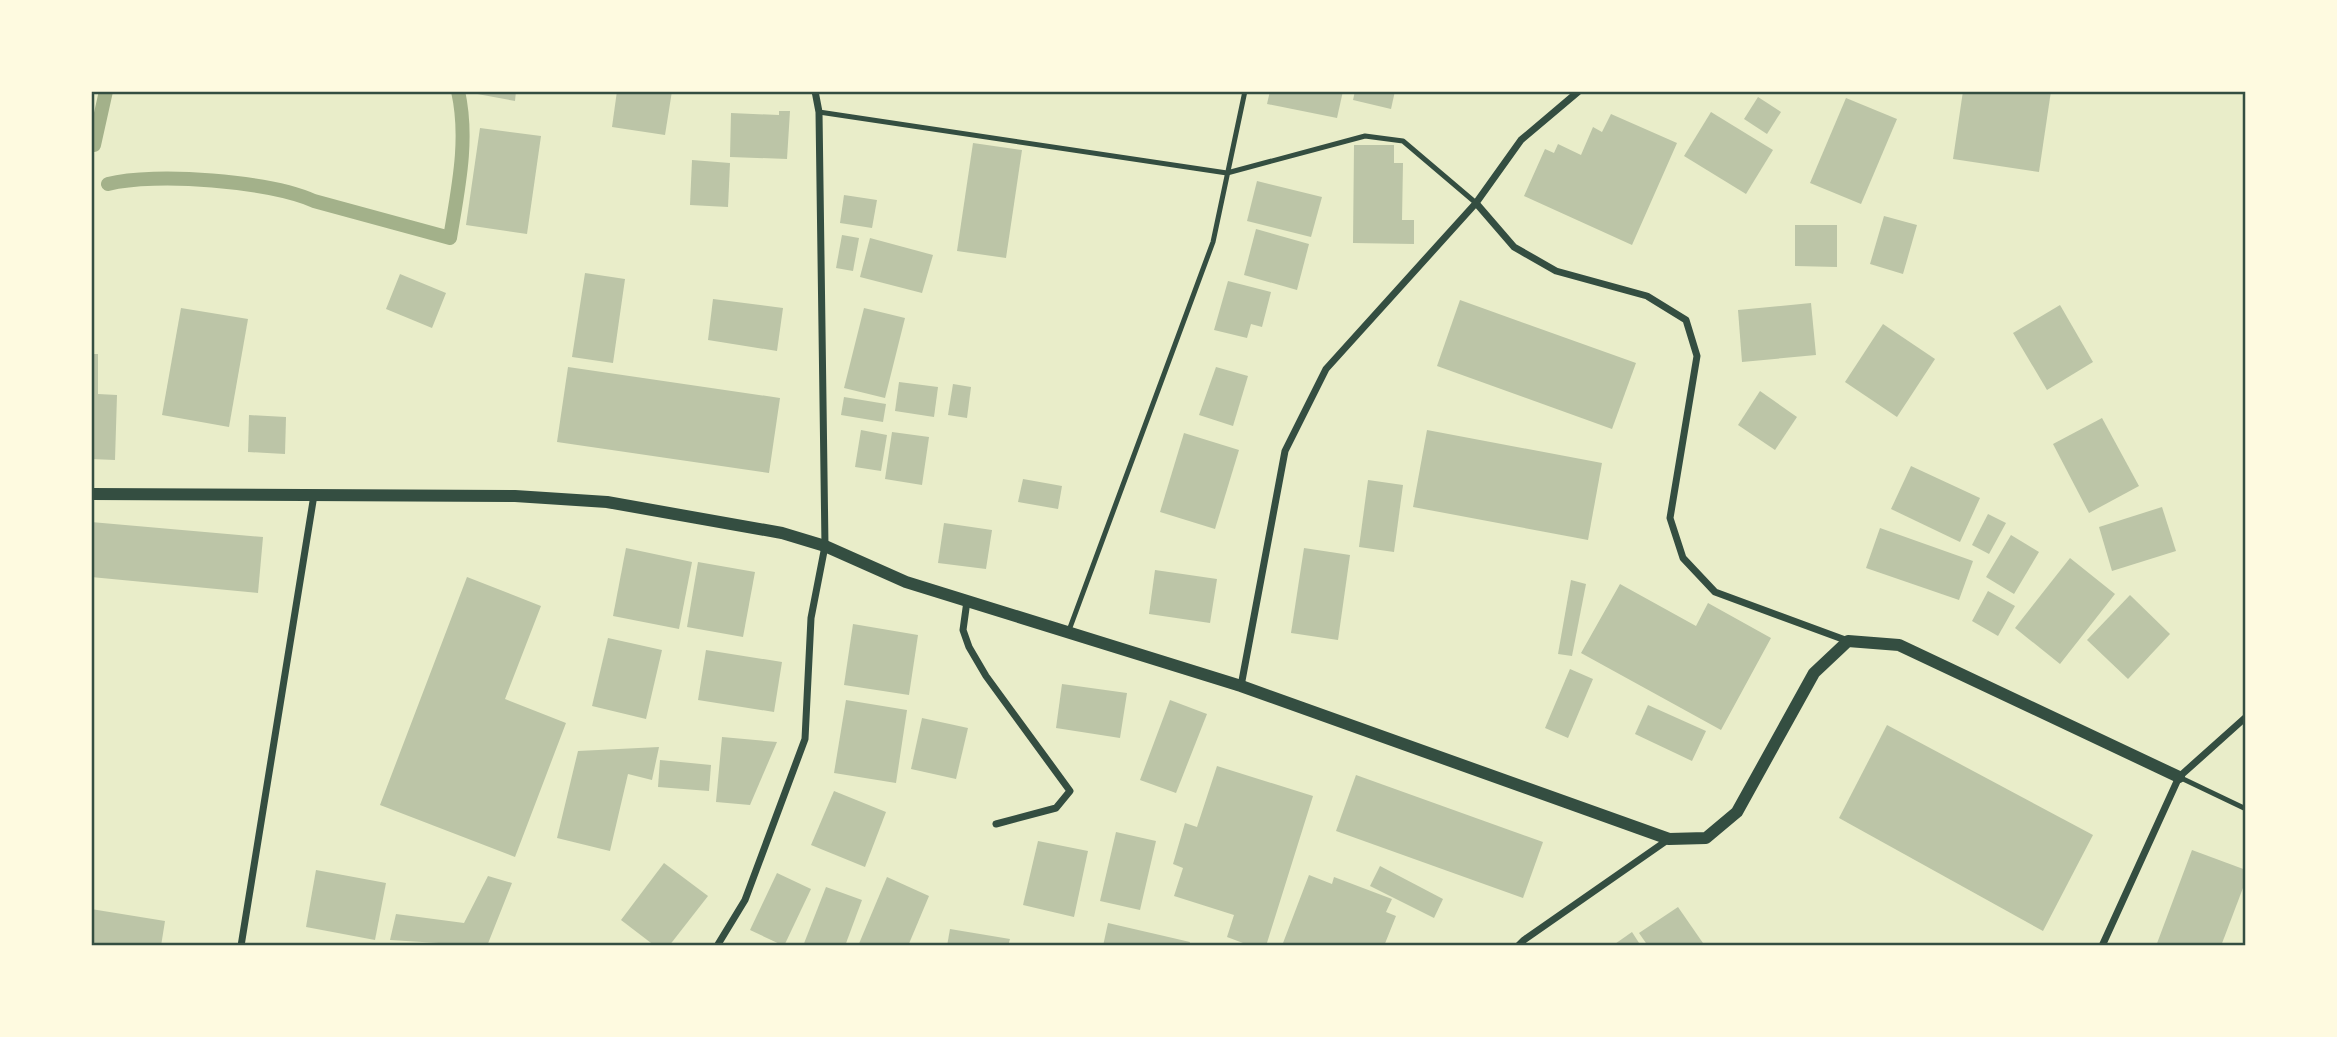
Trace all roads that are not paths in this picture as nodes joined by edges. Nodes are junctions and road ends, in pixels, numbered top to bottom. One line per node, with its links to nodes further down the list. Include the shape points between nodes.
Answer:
1 (815, 91): 4 (street)
2 (1245, 91): 5 (lane)
3 (1579, 91): 6 (street, via 1521,140)
4 (819, 112): 5 (lane); 9 (street)
5 (1227, 173): 6 (lane, via 1365,136 1403,141); 11 (lane, via 1213,242)
6 (1476, 203): 12 (street, via 1514,247 1556,271 1647,296 1686,320 1697,356 1670,519 1683,558 1715,592); 13 (street, via 1326,369 1285,451)
7 (91, 494): 8 (street)
8 (314, 495): 9 (street, via 515,496 607,502 782,533); 19 (street)
9 (825, 546): 10 (street, via 906,582); 20 (street, via 811,618 805,739 744,900)
10 (967, 601): 11 (street); 17 (street, via 963,630 969,647 1070,791 1056,808)
11 (1068, 633): 13 (street)
12 (1848, 641): 15 (street, via 1899,645); 18 (street, via 1814,673 1737,812 1706,838)
13 (1241, 686): 18 (street)
14 (2246, 717): 15 (street)
15 (2179, 778): 16 (lane); 22 (street)
16 (2246, 809)
17 (996, 824)
18 (1668, 839): 21 (street)
19 (242, 946)
20 (717, 946)
21 (1518, 946)
22 (2102, 946)

